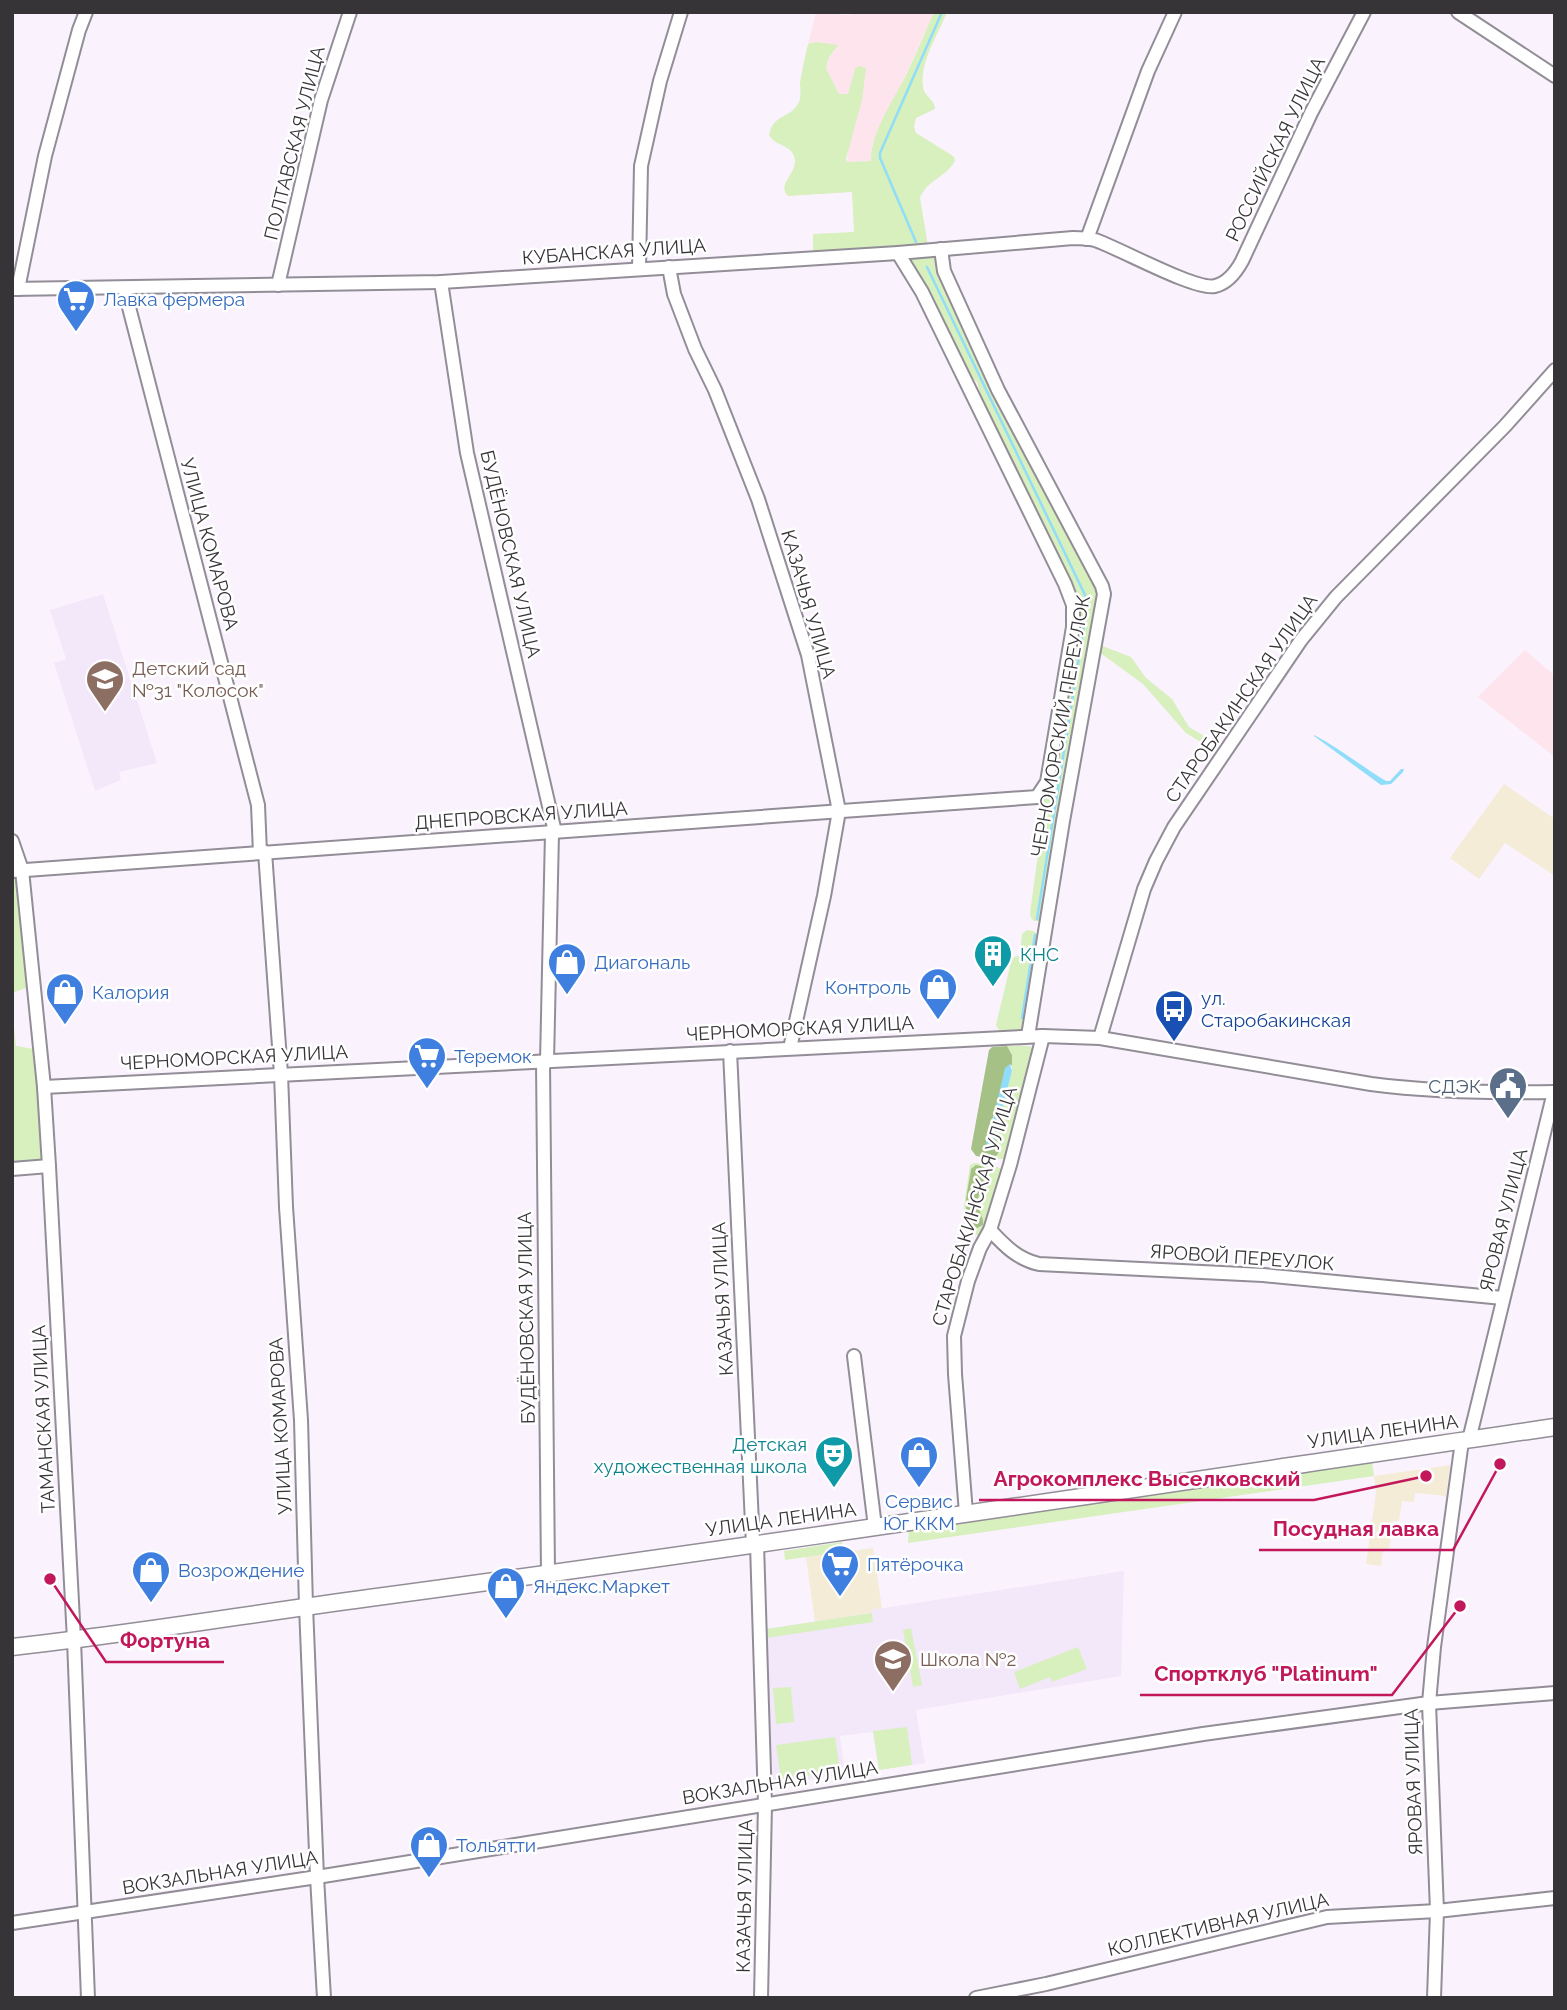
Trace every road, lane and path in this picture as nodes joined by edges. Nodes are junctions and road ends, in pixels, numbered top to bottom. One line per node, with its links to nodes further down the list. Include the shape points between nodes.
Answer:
1 (86, 12): 17 (street, via 45,156)
2 (350, 12): 14 (street, ПОЛТАВСКАЯ УЛИЦА, via 321,100)
3 (681, 12): 12 (street, via 640,166)
4 (1175, 12): 8 (street, via 1144,80)
5 (1364, 12): 15 (street, РОССИЙСКАЯ УЛИЦА, via 1237,270 1217,286)
6 (1458, 12): 7 (street)
7 (1555, 76)
8 (1087, 239): 9 (street, КУБАНСКАЯ УЛИЦА); 15 (street, КУБАНСКАЯ УЛИЦА)
9 (941, 248): 10 (street, КУБАНСКАЯ УЛИЦА); 24 (street, ЧЕРНОМОРСКИЙ ПЕРЕУЛОК, via 944,271 999,390 1104,594)
10 (898, 253): 11 (street, КУБАНСКАЯ УЛИЦА); 19 (street, ДНЕПРОВСКАЯ УЛИЦА, via 922,292 1065,584 1073,605 1073,627 1047,782 1039,795)
11 (669, 267): 12 (street, КУБАНСКАЯ УЛИЦА); 19 (street, КАЗАЧЬЯ УЛИЦА, via 695,349 758,499 808,655)
12 (639, 268): 13 (street, КУБАНСКАЯ УЛИЦА)
13 (441, 282): 14 (street, КУБАНСКАЯ УЛИЦА); 20 (street, БУДЁНОВСКАЯ УЛИЦА, via 472,474)
14 (278, 285): 16 (street, КУБАНСКАЯ УЛИЦА)
15 (1207, 287)
16 (124, 288): 17 (street, КУБАНСКАЯ УЛИЦА); 22 (street, УЛИЦА КОМАРОВА, via 258,805)
17 (15, 289)
18 (1555, 370): 26 (street, СТАРОБАКИНСКАЯ УЛИЦА, via 1328,606 1286,662 1174,827 1156,861)
19 (839, 811): 20 (street, ДНЕПРОВСКАЯ УЛИЦА); 27 (street, КАЗАЧЬЯ УЛИЦА)
20 (554, 833): 22 (street, ДНЕПРОВСКАЯ УЛИЦА); 29 (street, БУДЁНОВСКАЯ УЛИЦА)
21 (12, 841): 23 (street, ТАМАНСКАЯ УЛИЦА)
22 (262, 852): 23 (street, ДНЕПРОВСКАЯ УЛИЦА); 30 (street, УЛИЦА КОМАРОВА)
23 (17, 870): 31 (street, ТАМАНСКАЯ УЛИЦА)
24 (1028, 1036): 25 (street, ЧЕРНОМОРСКАЯ УЛИЦА); 27 (street, ЧЕРНОМОРСКАЯ УЛИЦА)
25 (1043, 1036): 26 (street, ЧЕРНОМОРСКАЯ УЛИЦА); 35 (street, СТАРОБАКИНСКАЯ УЛИЦА)
26 (1100, 1038): 32 (street, ЧЕРНОМОРСКАЯ УЛИЦА, via 1384,1086)
27 (790, 1048): 28 (street, ЧЕРНОМОРСКАЯ УЛИЦА)
28 (730, 1051): 29 (street, ЧЕРНОМОРСКАЯ УЛИЦА); 42 (street, КАЗАЧЬЯ УЛИЦА)
29 (545, 1062): 30 (street, ЧЕРНОМОРСКАЯ УЛИЦА); 43 (street, БУДЁНОВСКАЯ УЛИЦА)
30 (281, 1074): 31 (street, ЧЕРНОМОРСКАЯ УЛИЦА); 44 (street, УЛИЦА КОМАРОВА, via 301,1420)
31 (44, 1087): 33 (street, ТАМАНСКАЯ УЛИЦА)
32 (1554, 1092): 36 (street, ЯРОВАЯ УЛИЦА)
33 (49, 1166): 34 (street); 45 (street, ТАМАНСКАЯ УЛИЦА)
34 (12, 1169)
35 (990, 1230): 36 (street, ЯРОВОЙ ПЕРЕУЛОК, via 1010,1250 1039,1264 1263,1275); 40 (street, СТАРОБАКИНСКАЯ УЛИЦА, via 968,1281 954,1336)
36 (1503, 1298): 39 (street, ЯРОВАЯ УЛИЦА)
37 (854, 1356): 41 (street)
38 (1555, 1427): 39 (main road, УЛИЦА ЛЕНИНА)
39 (1466, 1440): 40 (main road, УЛИЦА ЛЕНИНА); 48 (street, ЯРОВАЯ УЛИЦА)
40 (967, 1513): 41 (main road, УЛИЦА ЛЕНИНА)
41 (875, 1527): 42 (main road, УЛИЦА ЛЕНИНА)
42 (755, 1545): 43 (main road, УЛИЦА ЛЕНИНА); 49 (street, КАЗАЧЬЯ УЛИЦА)
43 (548, 1574): 44 (main road, УЛИЦА ЛЕНИНА)
44 (306, 1606): 45 (main road, УЛИЦА ЛЕНИНА); 50 (street, УЛИЦА КОМАРОВА)
45 (74, 1640): 46 (main road, УЛИЦА ЛЕНИНА); 53 (street, ТАМАНСКАЯ УЛИЦА)
46 (12, 1647)
47 (1555, 1693): 48 (street, ВОКЗАЛЬНАЯ УЛИЦА)
48 (1429, 1703): 49 (street, ВОКЗАЛЬНАЯ УЛИЦА); 52 (street, ЯРОВАЯ УЛИЦА)
49 (765, 1804): 50 (street, ВОКЗАЛЬНАЯ УЛИЦА); 57 (street, КАЗАЧЬЯ УЛИЦА)
50 (317, 1877): 53 (street, ВОКЗАЛЬНАЯ УЛИЦА); 56 (street, УЛИЦА КОМАРОВА)
51 (1555, 1898): 52 (street, КОЛЛЕКТИВНАЯ УЛИЦА)
52 (1437, 1911): 58 (street, КОЛЛЕКТИВНАЯ УЛИЦА, via 1327,1917); 59 (street, ЯРОВАЯ УЛИЦА)
53 (84, 1913): 54 (street, ВОКЗАЛЬНАЯ УЛИЦА); 55 (street, ТАМАНСКАЯ УЛИЦА)
54 (12, 1923)
55 (88, 1998)
56 (324, 1998)
57 (761, 1998)
58 (976, 1998)
59 (1434, 1998)

